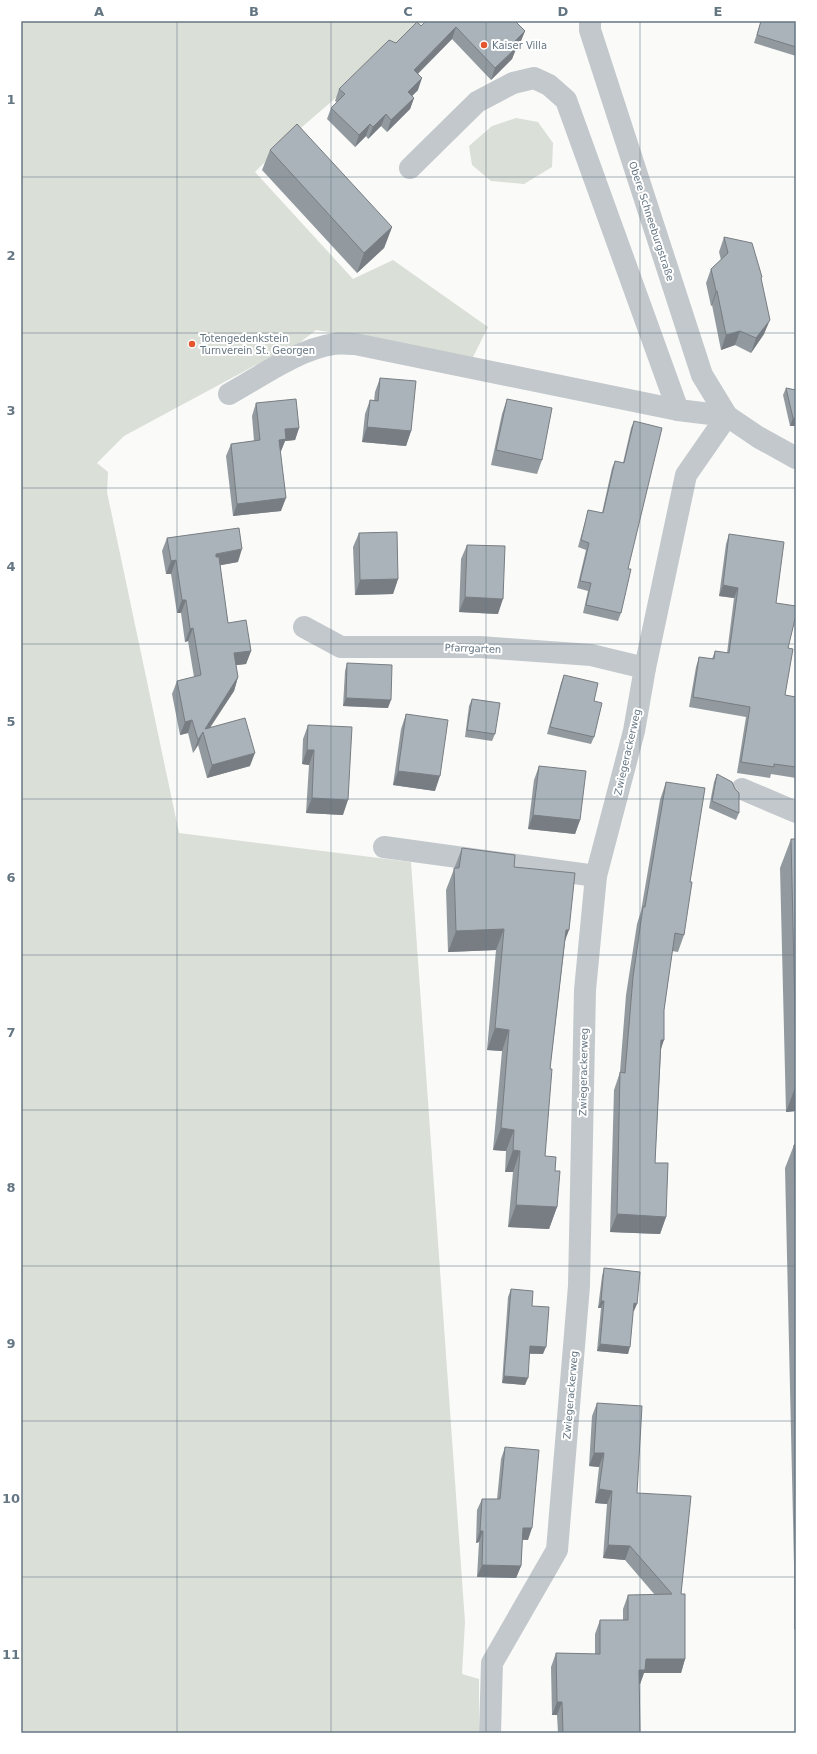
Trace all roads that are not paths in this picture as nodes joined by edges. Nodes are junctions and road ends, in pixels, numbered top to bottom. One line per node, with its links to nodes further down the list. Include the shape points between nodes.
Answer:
1 (590, 21): 5 (street, Obere Schneeburgstraße, via 590,30 702,375)
2 (410, 168): 4 (street, via 477,102 513,83 534,78 549,85 566,100)
3 (229, 394): 4 (street, Obere Schneeburgstraße, via 302,353 318,347 355,344)
4 (678, 410): 5 (street, Obere Schneeburgstraße)
5 (727, 416): 6 (street, Obere Schneeburgstraße); 8 (street, Zwiegerackerweg, via 686,475)
6 (796, 458)
7 (304, 627): 8 (street, Pfarrgarten, via 341,647 480,647 583,654)
8 (645, 668): 12 (street, Zwiegerackerweg, via 634,731)
9 (742, 789): 10 (street)
10 (796, 812)
11 (384, 847): 12 (street)
12 (596, 876): 13 (street, Zwiegerackerweg, via 585,990 579,1286 557,1550 492,1664)
13 (490, 1733)

